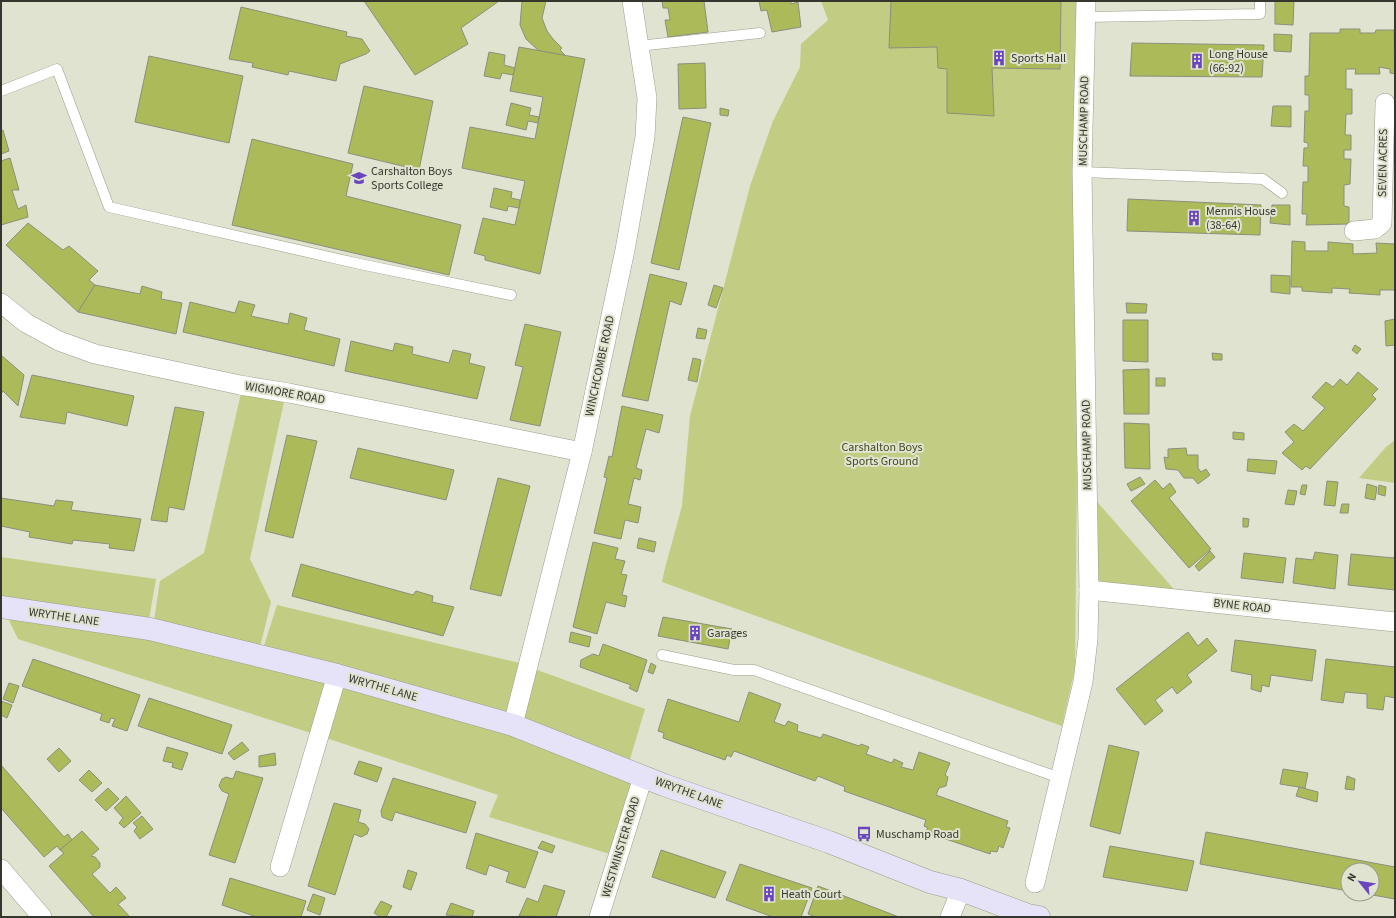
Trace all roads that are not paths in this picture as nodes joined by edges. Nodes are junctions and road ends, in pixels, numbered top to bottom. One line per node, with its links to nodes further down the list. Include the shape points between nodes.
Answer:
1 (632, 1): 5 (street, WINCHCOMBE ROAD)
2 (1260, 1): 3 (lane, via 1260,14)
3 (1086, 9): 8 (street, MUSCHAMP ROAD)
4 (760, 33): 5 (lane)
5 (638, 46): 14 (street, WINCHCOMBE ROAD, via 647,98 645,136 623,257)
6 (1, 91): 12 (lane, via 57,69 109,207 360,264)
7 (1385, 103): 10 (street, SEVEN ACRES)
8 (1082, 172): 9 (lane, via 1263,179); 15 (street, MUSCHAMP ROAD)
9 (1282, 193)
10 (1388, 223): 11 (street, SEVEN ACRES, via 1375,229)
11 (1354, 231)
12 (511, 295)
13 (1, 303): 14 (street, WIGMORE ROAD, via 26,323 59,341 95,354)
14 (582, 452): 20 (street, WINCHCOMBE ROAD)
15 (1089, 590): 17 (street, BYNE ROAD); 22 (street, MUSCHAMP ROAD, via 1088,639 1083,682)
16 (1, 607): 19 (main road, WRYTHE LANE, via 150,629)
17 (1395, 622)
18 (662, 655): 22 (lane, via 734,670 754,670)
19 (338, 675): 20 (main road, WRYTHE LANE); 23 (street, WRYTHE LANE)
20 (513, 725): 21 (main road, WRYTHE LANE)
21 (643, 777): 26 (main road, WRYTHE LANE, via 829,842 930,882); 28 (street, WESTMINSTER ROAD)
22 (1060, 778): 25 (street, MUSCHAMP ROAD)
23 (280, 867)
24 (1, 869): 27 (street)
25 (1035, 883)
26 (961, 890): 29 (street); 30 (main road, WRYTHE LANE)
27 (42, 917)
28 (599, 917)
29 (950, 917)
30 (1039, 917)

